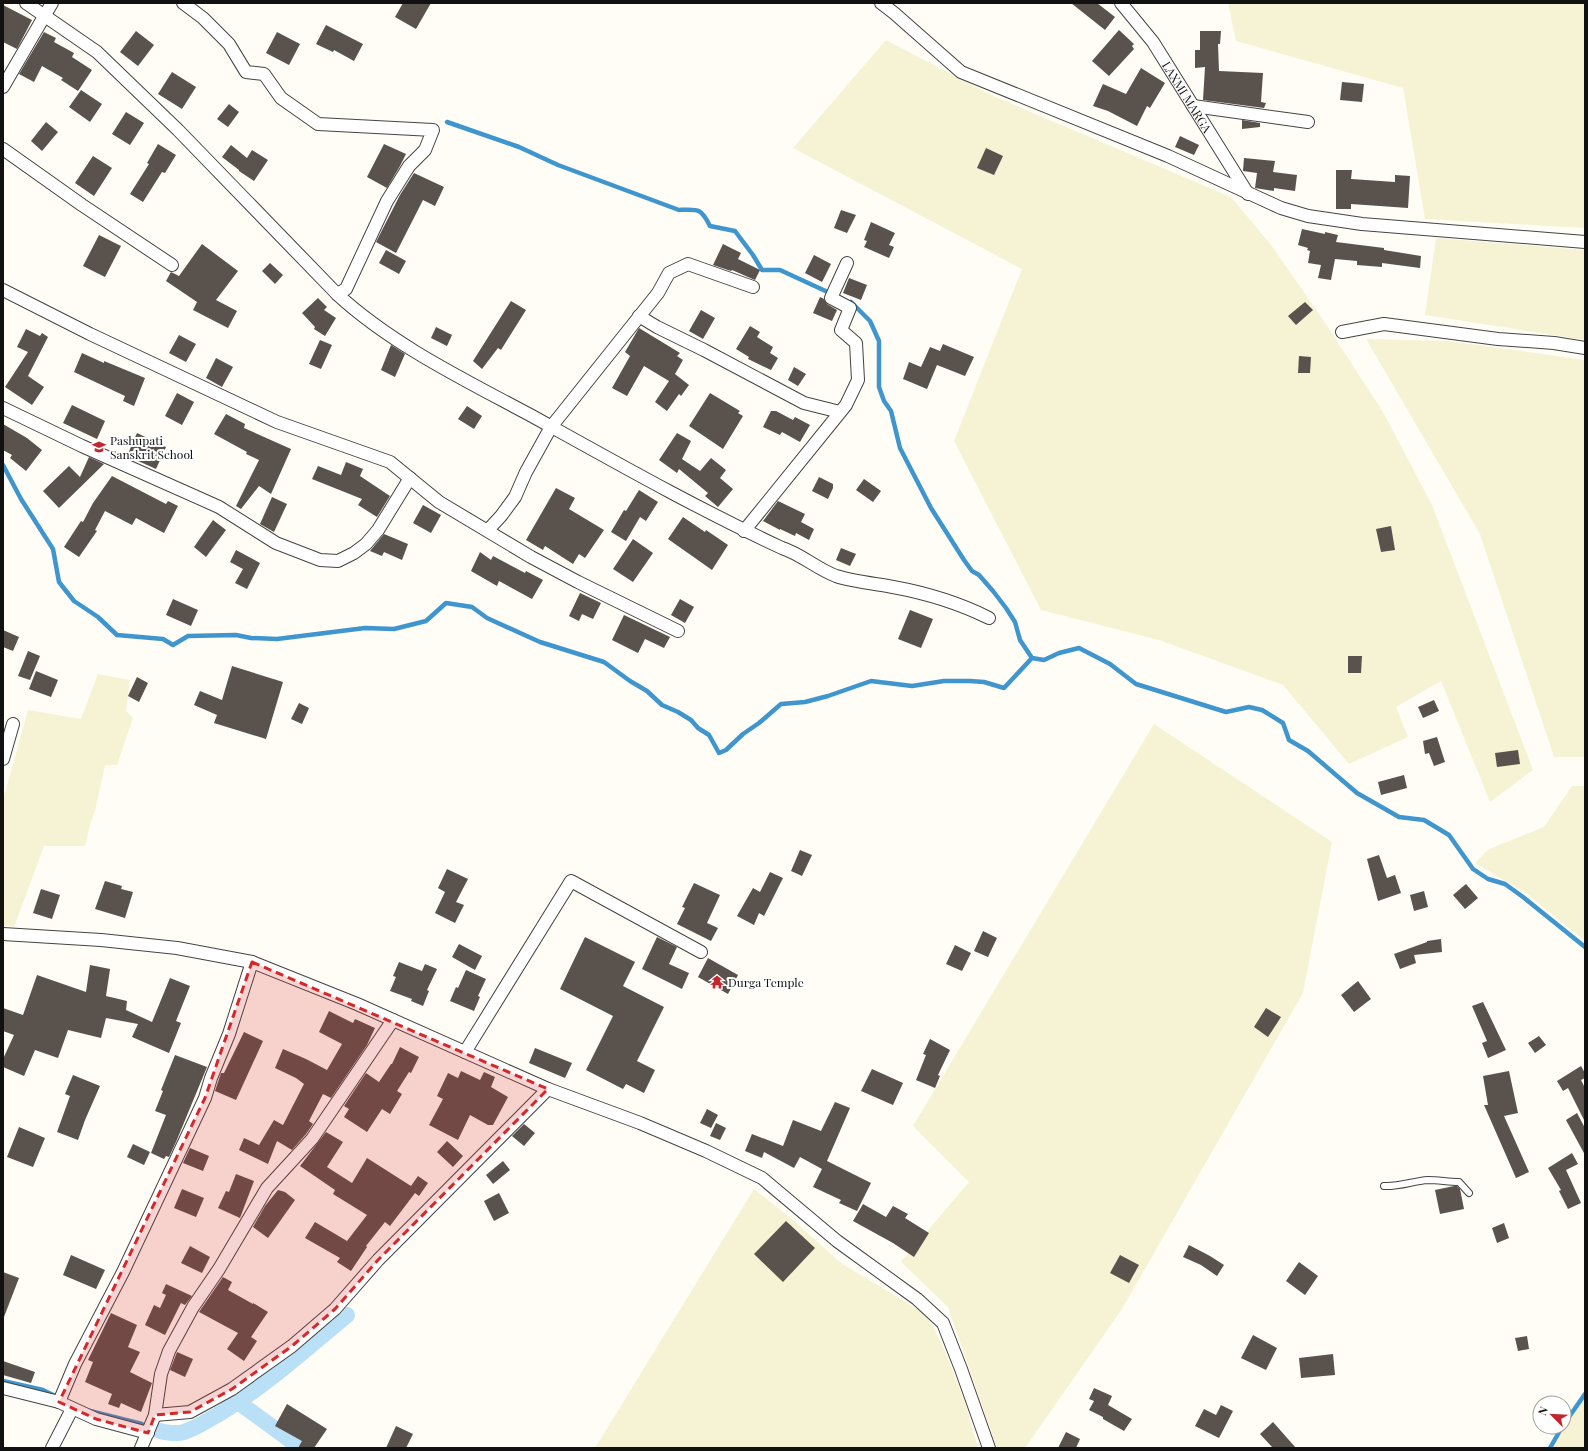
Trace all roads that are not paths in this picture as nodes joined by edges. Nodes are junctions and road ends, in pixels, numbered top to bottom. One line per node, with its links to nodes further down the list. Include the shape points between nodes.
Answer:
1 (26, 3): 6 (street)
2 (52, 3): 6 (street)
3 (183, 3): 17 (street, via 203,18 229,44 246,72 264,74 281,98 318,124 433,130 425,150 409,166 387,201 346,289)
4 (881, 3): 11 (street, via 961,72 1168,156)
5 (1121, 3): 8 (street, LAXMI MARGA, via 1153,42)
6 (44, 16): 7 (street); 17 (street, via 97,52 178,130)
7 (3, 86)
8 (1193, 106): 9 (street); 11 (street, LAXMI MARGA)
9 (1308, 122)
10 (3, 149): 14 (street)
11 (1248, 194): 12 (street, via 1308,216 1362,224)
12 (1585, 242)
13 (847, 263): 22 (street, via 831,298 850,308 841,330 856,343 858,380)
14 (172, 264)
15 (753, 287): 18 (street, via 688,264 669,273 658,293)
16 (3, 290): 24 (street, via 277,422 390,462)
17 (337, 294): 23 (street, via 353,309 402,343)
18 (639, 316): 22 (street, via 804,403); 23 (street)
19 (1342, 332): 20 (street, via 1384,324)
20 (1585, 348)
21 (3, 408): 24 (street, via 219,507 276,543 320,560 338,561 366,544 378,530)
22 (840, 412): 26 (street)
23 (551, 427): 25 (street, via 514,497); 26 (street)
24 (410, 478): 25 (street, via 439,502)
25 (488, 530): 28 (street, via 578,582)
26 (744, 531): 27 (street, via 794,552 811,564 837,576 930,595 970,608)
27 (989, 618)
28 (678, 631)
29 (13, 724): 30 (street)
30 (3, 759)
31 (3, 934): 33 (street, via 177,948)
32 (701, 952): 35 (street, via 571,881)
33 (252, 962): 34 (street); 40 (street, via 205,1098)
34 (393, 1020): 35 (street); 42 (street, via 312,1138 267,1188 219,1269 192,1307 169,1351 161,1374)
35 (465, 1052): 36 (street)
36 (548, 1089): 42 (street, via 378,1260 335,1308 292,1346 232,1389 190,1412); 46 (street, via 640,1123 762,1178 837,1241 917,1300 943,1323)
37 (1384, 1186): 38 (lane, via 1427,1180 1459,1182)
38 (1469, 1193)
39 (3, 1388): 40 (street)
40 (58, 1402): 41 (street)
41 (72, 1409): 43 (street, via 96,1419); 44 (street)
42 (155, 1415): 43 (street)
43 (148, 1433): 45 (street)
44 (52, 1448)
45 (141, 1448)
46 (989, 1448)

